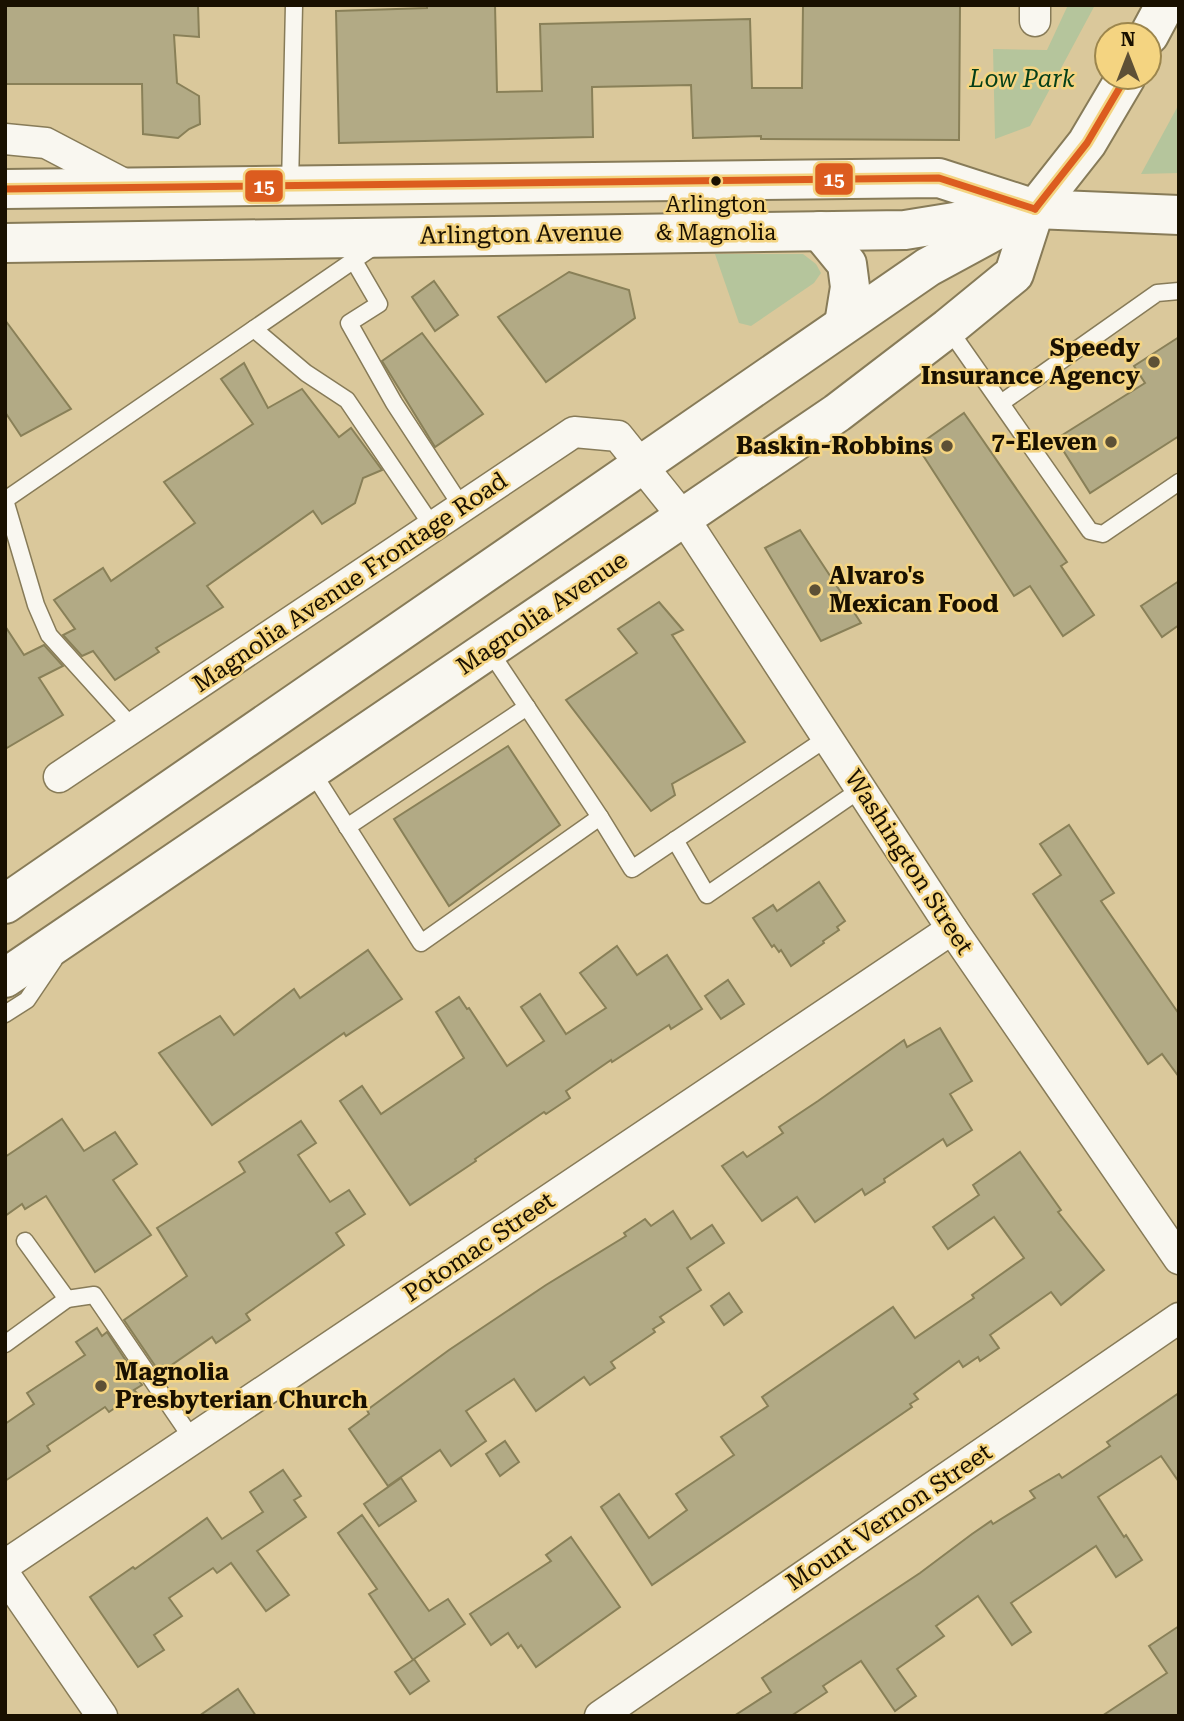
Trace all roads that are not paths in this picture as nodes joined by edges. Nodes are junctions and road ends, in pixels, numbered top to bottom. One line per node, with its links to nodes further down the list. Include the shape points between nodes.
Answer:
1 (294, 5): 6 (lane)
2 (1164, 5): 3 (main road)
3 (1156, 21)
4 (1118, 91): 9 (main road, Magnolia Avenue, via 1087,143)
5 (5, 139): 7 (street, via 46,144)
6 (290, 186): 7 (main road, Arlington Avenue); 9 (main road, Arlington Avenue, via 939,178)
7 (131, 188): 8 (main road, Arlington Avenue)
8 (5, 189)
9 (1035, 209): 10 (main road, Arlington Avenue); 11 (main road, Arlington Avenue, via 905,230); 16 (main road, Magnolia Avenue, via 928,267); 17 (main road, Magnolia Avenue, via 1014,274)
10 (1179, 215)
11 (820, 231): 12 (main road, Arlington Avenue); 16 (main road, via 847,264 850,288)
12 (390, 236): 13 (main road, Arlington Avenue); 14 (lane)
13 (5, 243)
14 (354, 261): 18 (lane); 23 (lane, via 379,304 349,323 394,403)
15 (1179, 291): 19 (lane, via 1157,293)
16 (844, 324): 20 (main road, Magnolia Avenue)
17 (948, 328): 19 (lane); 24 (main road, Magnolia Avenue, via 837,413)
18 (254, 329): 22 (lane); 25 (lane, via 347,400)
19 (1001, 403): 21 (lane, via 1090,531 1103,534)
20 (641, 463): 23 (street, Magnolia Avenue Frontage Road, via 618,436 574,432); 24 (street, Washington Street); 36 (main road, Magnolia Avenue)
21 (1179, 482)
22 (5, 500): 28 (lane, via 49,635)
23 (463, 507): 25 (street, Magnolia Avenue Frontage Road)
24 (682, 517): 26 (main road, Magnolia Avenue); 29 (street, Washington Street)
25 (433, 527): 28 (street, Magnolia Avenue Frontage Road)
26 (488, 649): 27 (lane); 30 (main road, Magnolia Avenue)
27 (527, 707): 33 (lane); 34 (lane)
28 (133, 728): 31 (street, Magnolia Avenue Frontage Road)
29 (827, 738): 32 (street, Washington Street); 35 (lane)
30 (311, 770): 34 (lane); 38 (main road, Magnolia Avenue)
31 (59, 777)
32 (861, 789): 35 (lane, via 707,894); 37 (street, Washington Street)
33 (600, 817): 34 (lane, via 421,943); 35 (lane, via 632,869)
34 (347, 827)
35 (675, 840)
36 (5, 904)
37 (952, 929): 42 (street, Washington Street); 46 (street, Potomac Street)
38 (73, 932): 39 (main road, Magnolia Avenue); 40 (lane, via 27,1000)
39 (5, 978)
40 (5, 1014)
41 (25, 1241): 43 (lane)
42 (1179, 1259)
43 (67, 1299): 45 (lane); 46 (lane, via 94,1294)
44 (1179, 1318): 50 (street, Mount Vernon Street)
45 (5, 1344)
46 (193, 1440): 47 (street, Potomac Street)
47 (5, 1565)
48 (5, 1574): 49 (street)
49 (102, 1716)
50 (600, 1716)

